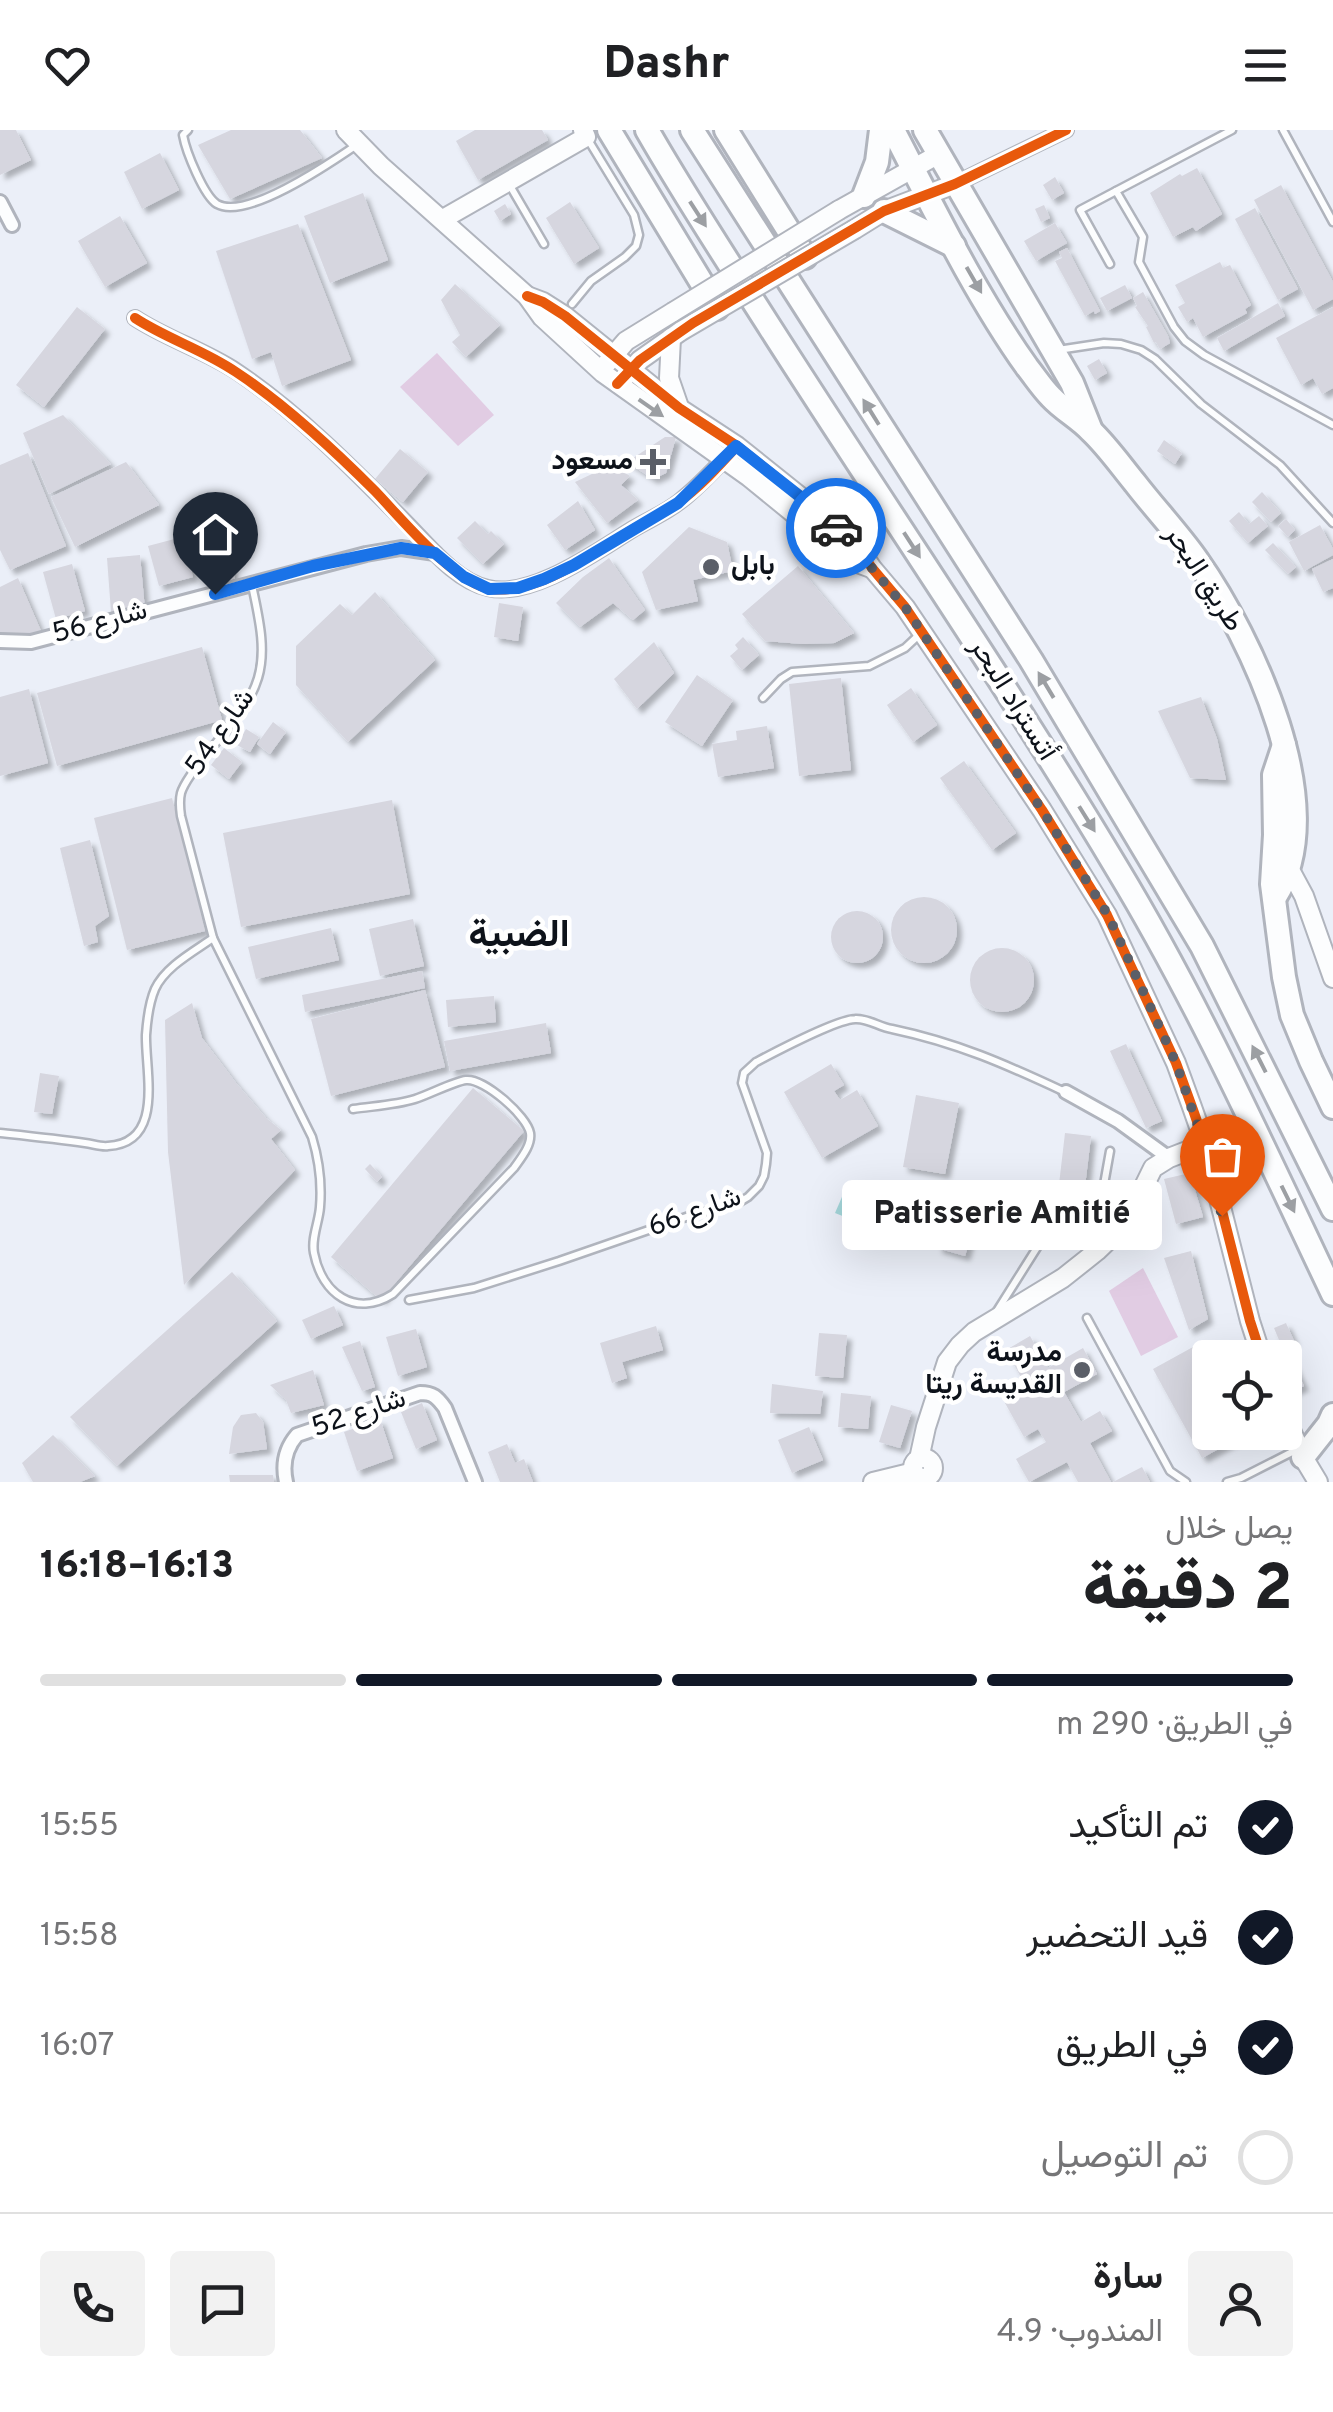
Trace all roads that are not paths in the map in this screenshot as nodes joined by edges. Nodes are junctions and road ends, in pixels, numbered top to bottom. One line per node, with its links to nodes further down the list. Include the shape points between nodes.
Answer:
1 (188, 130): 12 (lane, via 184,145 206,191 225,207 276,194 316,173)
2 (648, 130): 64 (highway, أتستراد البحر, one-way to 64, via 1119,870 1189,996)
3 (692, 130): 63 (highway, أتستراد البحر, one-way to 3, via 1202,946 1032,660)
4 (726, 130): 27 (highway)
5 (881, 130): 19 (highway)
6 (892, 130): 14 (highway, طريق البحر)
7 (925, 130): 13 (highway, طريق البحر)
8 (1066, 130): 16 (street)
9 (1232, 130): 17 (lane)
10 (1283, 130): 23 (lane)
11 (593, 132): 15 (street); 30 (highway); 31 (lane, via 640,235 625,258 591,280)
12 (352, 137): 22 (street)
13 (938, 154): 14 (street); 16 (highway, طريق البحر)
14 (912, 168): 18 (highway, طريق البحر); 19 (street)
15 (508, 182): 22 (street); 25 (lane)
16 (955, 184): 18 (street); 34 (highway, طريق البحر)
17 (1116, 190): 28 (lane, via 1080,210); 41 (lane, via 1142,237 1139,262 1185,340)
18 (927, 195): 21 (street); 26 (highway, طريق البحر)
19 (864, 196): 27 (street, bridge)
20 (0, 202): 24 (street)
21 (884, 212): 26 (highway); 27 (street, bridge)
22 (442, 218): 29 (street)
23 (1333, 222)
24 (12, 225)
25 (544, 244)
26 (954, 246): 36 (highway, طريق البحر, one-way to 36)
27 (798, 247): 30 (street, bridge)
28 (1110, 264)
29 (528, 296): 35 (street); 38 (street)
30 (712, 299): 33 (street, bridge); 35 (street, bridge, via 673,312)
31 (572, 304)
32 (135, 318): 45 (street, via 250,382)
33 (676, 334): 37 (street); 40 (street, via 670,378)
34 (1052, 351): 36 (highway); 42 (highway, طريق البحر); 44 (lane, via 1104,343 1141,350 1280,465)
35 (614, 354): 37 (street); 38 (street)
36 (1026, 366): 42 (highway, طريق البحر)
37 (632, 370): 39 (street); 40 (street)
38 (601, 371): 39 (street)
39 (618, 384): 43 (street, one-way to 43)
40 (679, 408): 43 (street)
41 (1333, 426)
42 (1092, 431): 50 (highway, طريق البحر, via 1197,559 1268,692)
43 (731, 452): 45 (street, via 678,503 574,565 518,588 489,589); 47 (street, via 817,510 861,552)
44 (1333, 522)
45 (435, 553): 46 (street, شارع 56, via 401,548)
46 (252, 584): 48 (street, شارع 56, via 30,642); 54 (lane, شارع 54, via 260,623 258,678 179,798)
47 (922, 632): 49 (lane, via 870,666 792,672); 60 (street, via 1108,915 1176,1063)
48 (0, 641)
49 (762, 698)
50 (1284, 745): 51 (highway, طريق البحر); 52 (highway)
51 (1297, 805): 52 (highway); 53 (highway, طريق البحر, via 1294,849)
52 (1273, 808): 53 (highway)
53 (1282, 867): 55 (street, via 1304,896); 57 (highway, via 1275,897 1292,1015)
54 (212, 938): 58 (lane, شارع 54, via 320,1162 313,1250 320,1272 347,1302 364,1304 393,1294 514,1168 530,1134 506,1100 465,1080 411,1101); 59 (lane, via 156,986 146,1036 147,1111 138,1133 108,1146)
55 (1333, 978)
56 (1066, 1092): 62 (street, شارع 66); 65 (lane, شارع 66, via 994,1058 852,1019 744,1073 743,1090 766,1153 764,1176 748,1197 474,1288)
57 (1333, 1107)
58 (353, 1108)
59 (0, 1133)
60 (1204, 1144): 62 (street); 68 (street)
61 (1110, 1151): 67 (lane, via 1100,1196 1059,1212)
62 (1169, 1158): 67 (street, via 1153,1168 1126,1223 1097,1252)
63 (1333, 1209)
64 (1333, 1294)
65 (408, 1300)
66 (1087, 1318): 76 (lane, via 1170,1471)
67 (990, 1323): 72 (street, via 947,1362 926,1428)
68 (1256, 1340)
69 (1333, 1415): 71 (highway)
70 (1300, 1450): 71 (street)
71 (1301, 1453): 77 (lane); 78 (street)
72 (924, 1472): 75 (street)
73 (286, 1482): 74 (street, شارع 52, via 285,1454 297,1435 430,1393 445,1408)
74 (475, 1482)
75 (873, 1482)
76 (1186, 1482)
77 (1226, 1482)
78 (1318, 1482)

